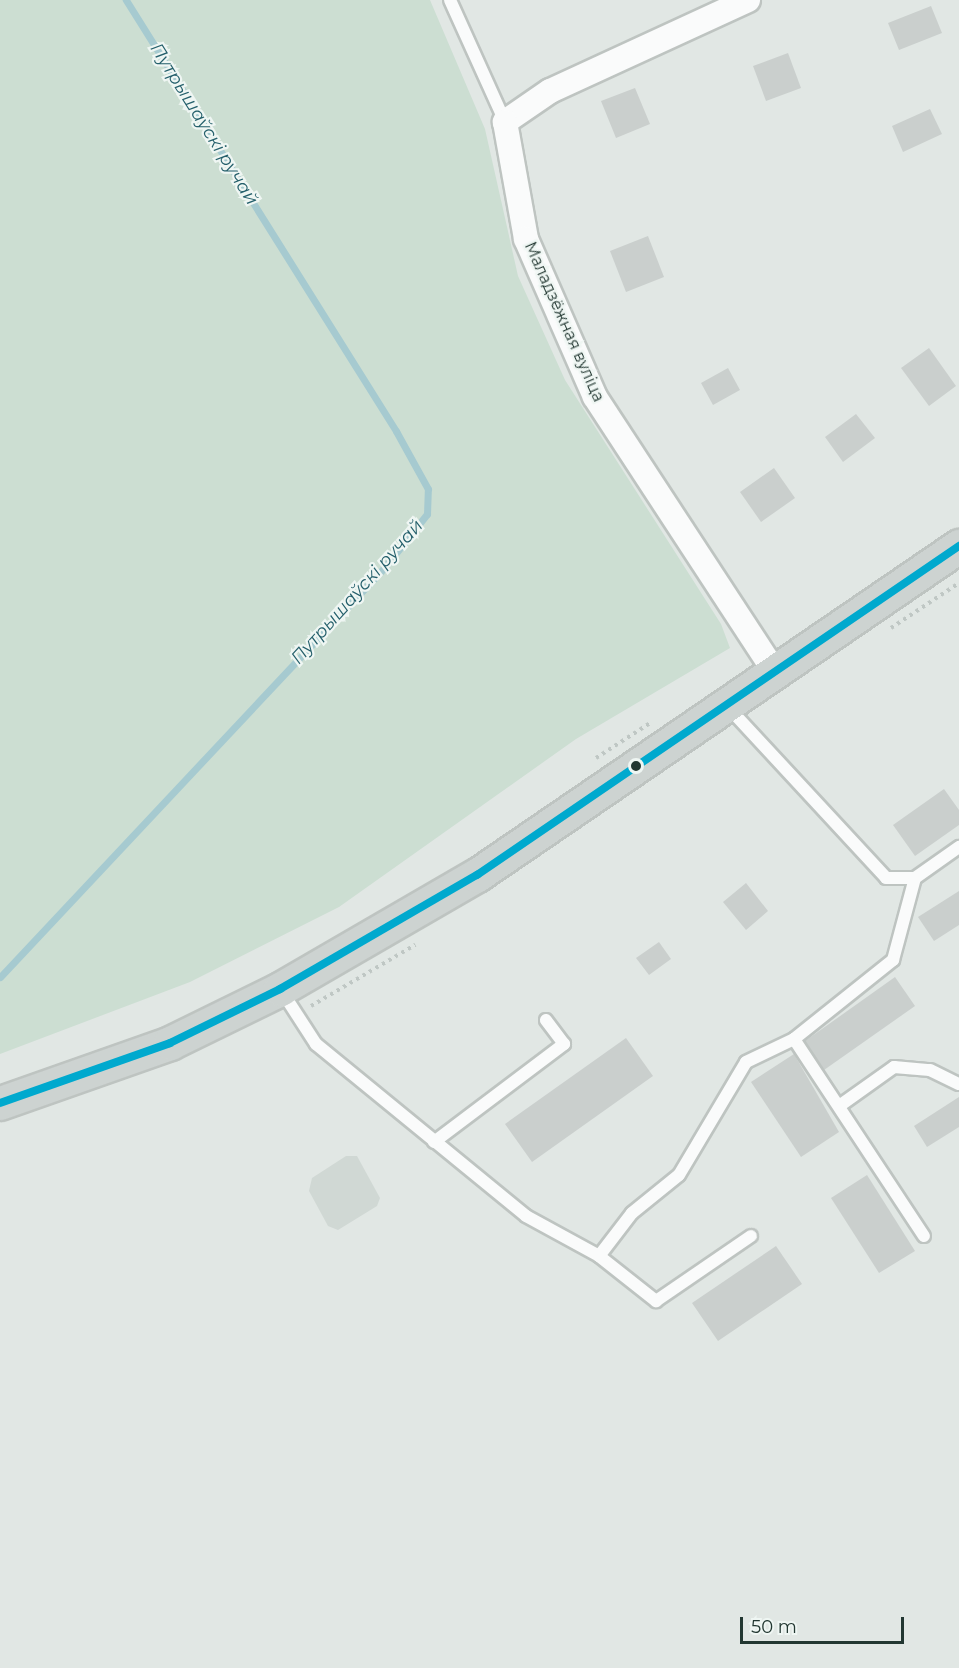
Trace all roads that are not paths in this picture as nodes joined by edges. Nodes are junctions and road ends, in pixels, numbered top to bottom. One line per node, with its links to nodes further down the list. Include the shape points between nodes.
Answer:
1 (450, 0): 3 (lane)
2 (748, 0): 3 (street, via 550,91)
3 (505, 122): 5 (street, Маладзёжная вуліца, via 526,239 595,397)
4 (959, 546): 5 (main road)
5 (775, 672): 6 (main road)
6 (726, 705): 8 (lane, via 886,878); 9 (main road, via 477,875)
7 (959, 847): 8 (lane)
8 (915, 878): 11 (lane, via 893,960)
9 (280, 989): 13 (main road, via 170,1043); 15 (lane, via 316,1044)
10 (546, 1020): 15 (lane, via 564,1044)
11 (794, 1039): 14 (lane); 18 (lane, via 746,1062 679,1175 632,1213)
12 (959, 1084): 14 (lane, via 930,1070 894,1067)
13 (0, 1103)
14 (842, 1104): 17 (lane)
15 (435, 1142): 18 (lane, via 526,1216)
16 (751, 1236): 18 (lane, via 656,1301)
17 (924, 1236)
18 (599, 1257)

